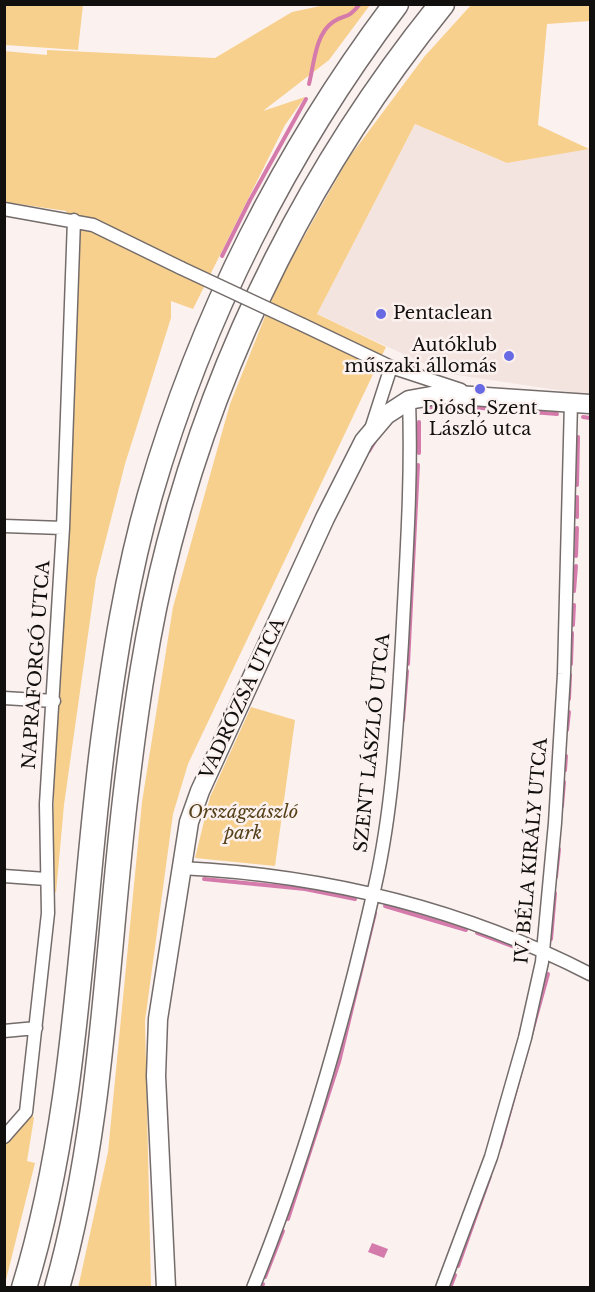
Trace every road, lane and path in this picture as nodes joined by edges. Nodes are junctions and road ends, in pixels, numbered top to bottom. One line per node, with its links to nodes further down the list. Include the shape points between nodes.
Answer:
1 (396, 4): 26 (highway, via 310,128 255,229 202,348 150,497 112,679 59,1139)
2 (442, 4): 27 (highway, via 372,98 291,232 246,320 190,471 168,546 147,643 125,801 89,1143 73,1231)
3 (4, 208): 4 (street)
4 (74, 220): 5 (street, bridge, via 93,225); 14 (street, NAPRAFORGÓ UTCA)
5 (372, 358): 6 (street); 7 (street)
6 (391, 367): 7 (street); 8 (street)
7 (385, 385): 12 (street)
8 (473, 394): 9 (street, VADRÓZSA UTCA); 10 (street, VADRÓZSA UTCA)
9 (409, 400): 12 (street, VADRÓZSA UTCA); 20 (street, SZENT LÁSZLÓ UTCA, via 411,461 399,693 389,795)
10 (571, 402): 11 (street, VADRÓZSA UTCA); 21 (street, IV. BÉLA KIRÁLY UTCA, via 564,674)
11 (591, 404)
12 (371, 430): 17 (street, VADRÓZSA UTCA, via 325,519 200,791 189,822)
13 (4, 526): 14 (street)
14 (63, 528): 16 (street, NAPRAFORGÓ UTCA)
15 (4, 698): 16 (street)
16 (54, 701): 19 (street, NAPRAFORGÓ UTCA, via 46,804)
17 (181, 868): 20 (street, via 305,880); 28 (street, VADRÓZSA UTCA, via 158,1019 156,1076)
18 (4, 876): 19 (street)
19 (46, 879): 23 (street, NAPRAFORGÓ UTCA, via 48,913)
20 (373, 893): 21 (street, via 447,913); 29 (street, SZENT LÁSZLÓ UTCA, via 310,1133)
21 (543, 950): 22 (street); 30 (street, IV. BÉLA KIRÁLY UTCA, via 536,994 491,1157)
22 (591, 974)
23 (36, 1028): 24 (street); 25 (street, NAPRAFORGÓ UTCA, via 26,1112)
24 (4, 1031)
25 (4, 1137)
26 (24, 1287)
27 (57, 1287)
28 (166, 1287)
29 (253, 1287)
30 (442, 1287)

